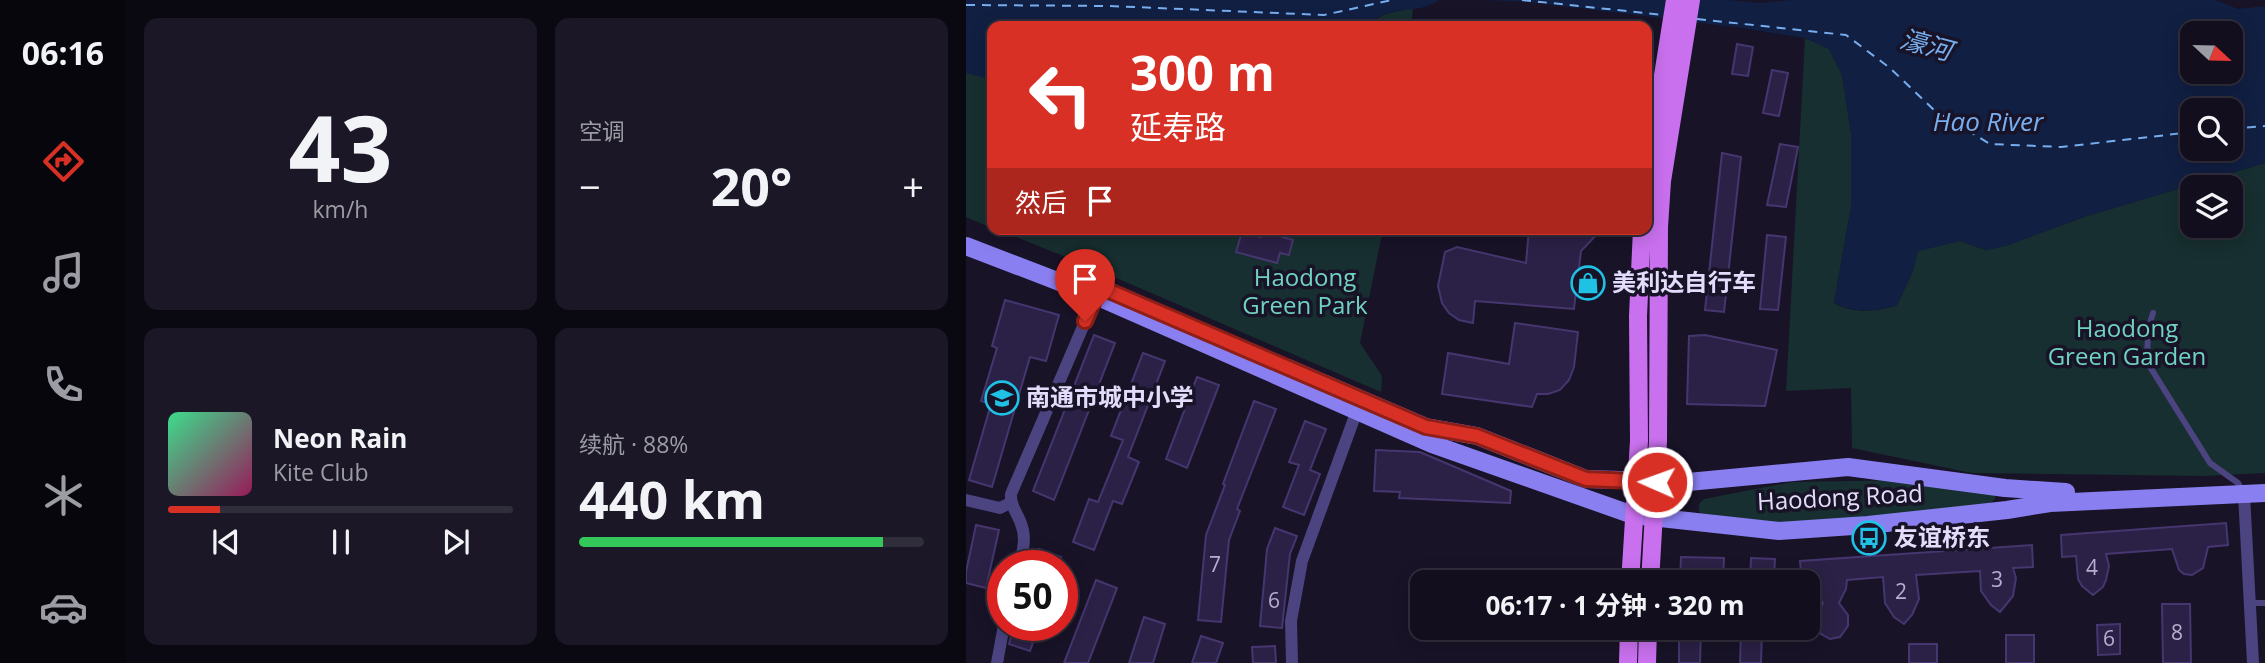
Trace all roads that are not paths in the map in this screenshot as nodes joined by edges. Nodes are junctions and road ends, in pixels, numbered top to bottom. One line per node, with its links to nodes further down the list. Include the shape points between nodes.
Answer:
1 (1675, 0): 3 (main road, bridge)
2 (1691, 0): 3 (main road)
3 (1652, 179): 11 (main road, via 1659,227)
4 (966, 234): 7 (main road, Haodong Road)
5 (1642, 235): 10 (main road)
6 (966, 246): 7 (main road, Haodong Road)
7 (1098, 292): 9 (main road, Haodong Road); 16 (street)
8 (2153, 313): 13 (lane, via 2147,362 2210,463)
9 (1354, 403): 10 (main road, Haodong Road, via 1426,427 1477,436 1586,479); 17 (main road, Haodong Road, via 1432,444); 28 (street, via 1302,561 1291,621)
10 (1635, 481): 11 (main road, Haodong Road); 17 (main road)
11 (1657, 482): 13 (main road, Haodong Road, via 1848,467 2053,493); 18 (main road)
12 (2265, 482): 13 (main road, Haodong Road)
13 (2241, 489): 14 (main road, Haodong Road); 18 (main road, Haodong Road, via 1779,531); 22 (street)
14 (2265, 493)
15 (966, 500): 16 (street, via 1000,509)
16 (1010, 503): 19 (street, via 1021,522)
17 (1633, 515): 18 (main road, Haodong Road); 20 (main road)
18 (1653, 517): 21 (main road)
19 (1023, 550)
20 (1631, 570)
21 (1651, 570)
22 (2251, 603): 23 (lane); 31 (street)
23 (2265, 603)
24 (1629, 640): 29 (main road)
25 (1648, 640): 30 (main road)
26 (1001, 641): 27 (street)
27 (997, 663)
28 (1292, 663)
29 (1628, 663)
30 (1647, 663)
31 (2253, 663)

